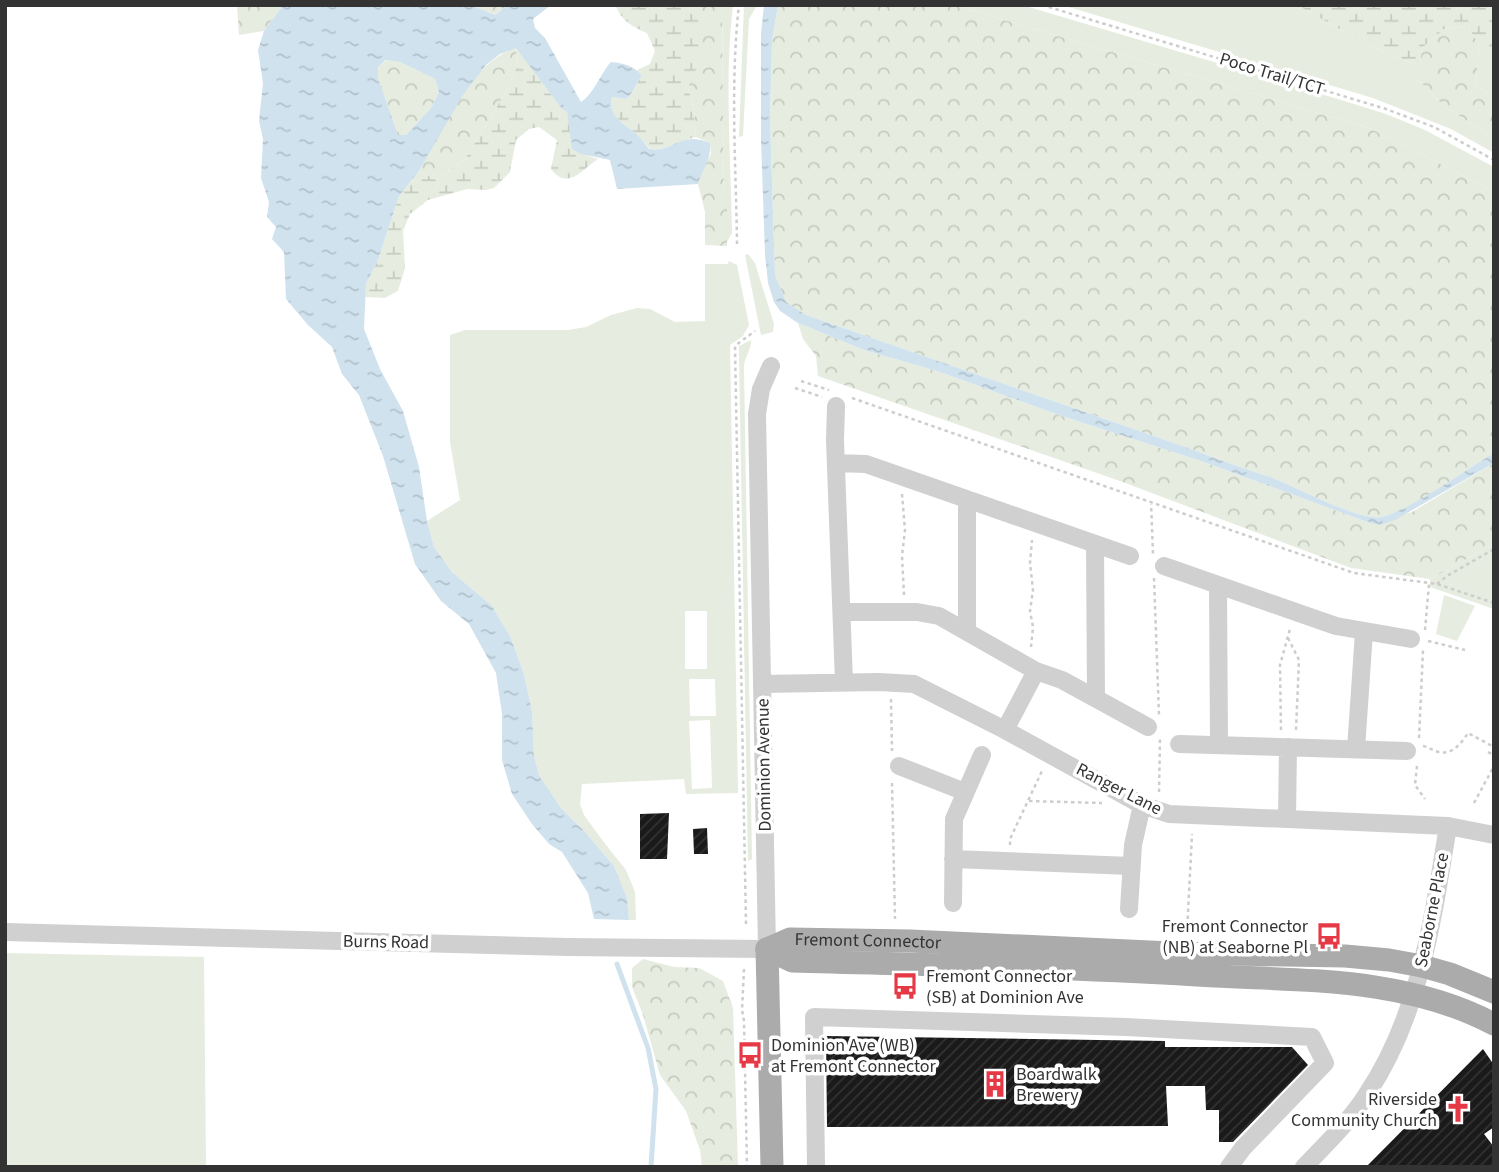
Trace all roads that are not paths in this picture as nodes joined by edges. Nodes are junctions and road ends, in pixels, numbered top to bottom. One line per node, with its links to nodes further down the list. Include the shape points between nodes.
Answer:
1 (771, 366): 15 (street, Dominion Avenue, via 757,414)
2 (837, 397): 3 (street)
3 (836, 463): 4 (street, via 866,464); 9 (street)
4 (967, 499): 5 (street); 10 (street)
5 (1095, 544): 6 (street); 16 (street)
6 (1130, 556)
7 (1157, 568): 8 (street)
8 (1218, 585): 11 (street); 20 (street)
9 (843, 612): 10 (street, via 931,614); 14 (street)
10 (967, 631): 13 (street)
11 (1364, 632): 12 (street); 22 (street)
12 (1417, 640)
13 (1030, 666): 16 (street); 18 (street)
14 (844, 682): 15 (street, Ranger Lane); 18 (street, Ranger Lane, via 914,684)
15 (762, 684): 36 (street, Dominion Avenue)
16 (1096, 697): 17 (street)
17 (1156, 727)
18 (1005, 730): 27 (street, Ranger Lane)
19 (1179, 744): 20 (street)
20 (1219, 745): 21 (street)
21 (1288, 747): 22 (street); 28 (street)
22 (1356, 750): 24 (street)
23 (982, 755): 26 (street)
24 (1412, 755)
25 (894, 767): 26 (street)
26 (965, 792): 31 (street, via 954,819)
27 (1151, 802): 28 (street, Ranger Lane, via 1162,813 1177,816); 32 (street, via 1135,832)
28 (1287, 819): 29 (street, Ranger Lane)
29 (1448, 826): 30 (street, Ranger Lane); 37 (street, Seaborne Place)
30 (1494, 835)
31 (953, 859): 32 (street); 33 (street)
32 (1131, 866): 34 (street)
33 (953, 903)
34 (1129, 909)
35 (5, 932): 36 (street, Burns Road)
36 (767, 948): 37 (main road, Fremont Connector, via 790,939 909,941 1345,956); 39 (main road, Fremont Connector, via 792,961 1199,975 1376,986); 41 (main road, Dominion Avenue)
37 (1422, 966): 38 (main road, Fremont Connector); 39 (street, Seaborne Place)
38 (1494, 992)
39 (1413, 993): 40 (main road, Fremont Connector); 44 (street, Seaborne Place, via 1367,1095)
40 (1494, 1024)
41 (772, 1167)
42 (816, 1167): 43 (street, via 814,1017 1312,1037 1325,1063)
43 (1229, 1167)
44 (1304, 1167)

